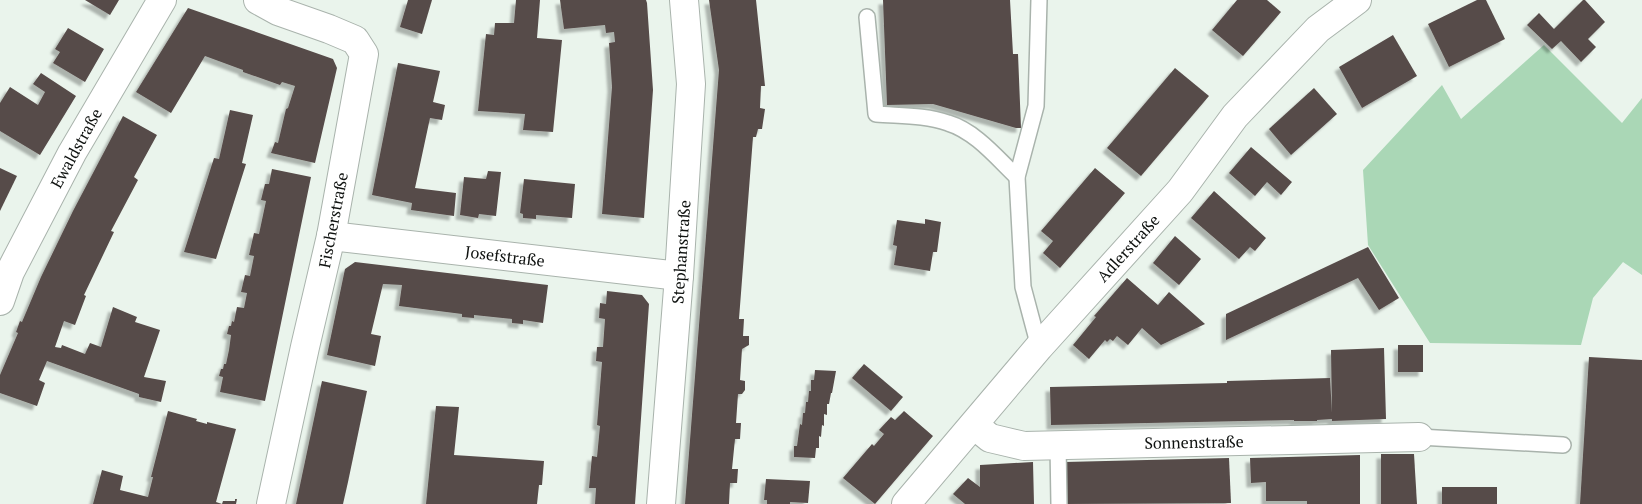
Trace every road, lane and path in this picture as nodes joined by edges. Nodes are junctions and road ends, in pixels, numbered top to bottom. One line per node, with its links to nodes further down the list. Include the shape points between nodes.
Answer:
1 (162, 0): 10 (street, Ewaldstraße, via 72,153 10,272)
2 (258, 0): 8 (street, Fischerstraße, via 278,12 354,40 364,54)
3 (684, 0): 9 (street, Stephanstraße, via 691,84)
4 (1039, 0): 7 (lane, via 1036,106)
5 (1357, 0): 11 (street, Adlerstraße, via 1318,29 1235,116 1180,191)
6 (867, 18): 7 (lane, via 876,114 926,117 950,123 970,134)
7 (1017, 177): 11 (lane, via 1023,287)
8 (331, 236): 9 (street, Josefstraße); 16 (street, Fischerstraße)
9 (679, 276): 17 (street, Stephanstraße)
10 (0, 301)
11 (1039, 347): 12 (street, Adlerstraße)
12 (974, 425): 14 (street, Sonnenstraße, via 990,438 1024,446); 18 (street, Adlerstraße)
13 (1419, 437): 14 (street, Sonnenstraße); 15 (lane)
14 (1058, 445): 19 (lane)
15 (1563, 445)
16 (272, 504)
17 (661, 504)
18 (906, 504)
19 (1059, 504)

